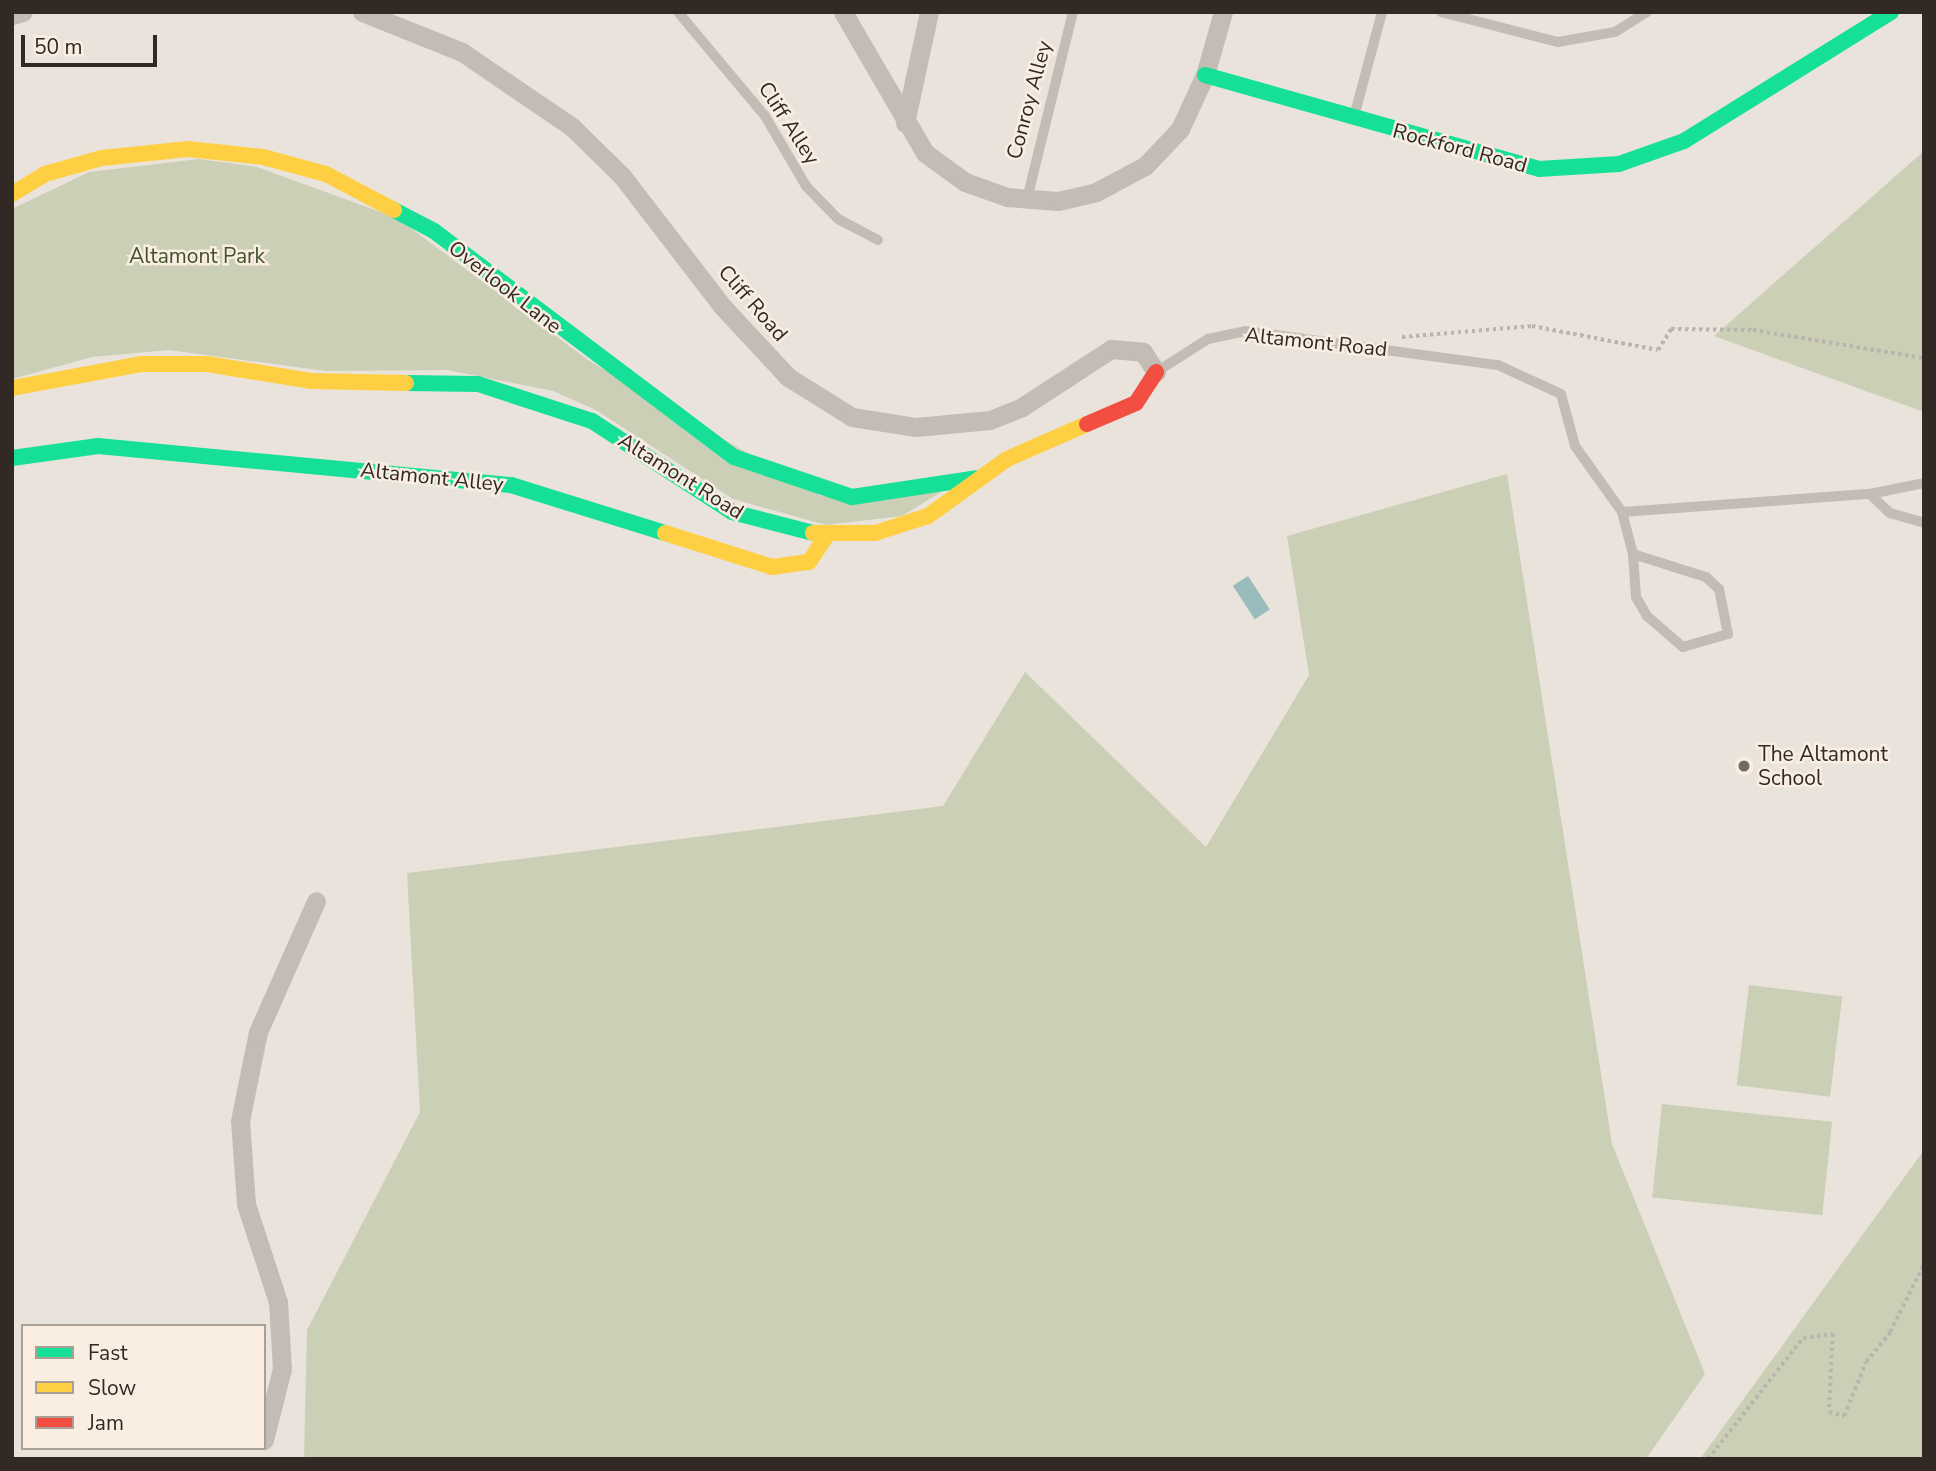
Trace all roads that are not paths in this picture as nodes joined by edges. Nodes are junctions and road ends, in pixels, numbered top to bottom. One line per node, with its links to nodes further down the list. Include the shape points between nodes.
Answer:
1 (23, 12): 12 (street)
2 (362, 12): 19 (street, Cliff Road, via 461,52 572,127 622,176 722,306 788,377 852,416 916,427 990,420 1022,407 1111,349 1143,352)
3 (678, 12): 18 (lane, Cliff Alley, via 765,116 806,186 838,219)
4 (843, 12): 15 (street)
5 (929, 12): 15 (street)
6 (1073, 12): 17 (lane, Conroy Alley)
7 (1223, 12): 13 (street)
8 (1382, 12): 14 (lane)
9 (1441, 12): 10 (lane, via 1558,42 1615,32)
10 (1647, 12)
11 (1891, 12): 14 (street, Rockford Road, via 1684,141 1619,164 1539,169)
12 (12, 15)
13 (1205, 75): 14 (street, Rockford Road); 17 (street, via 1180,129 1145,166 1096,192 1058,201)
14 (1354, 119)
15 (905, 124): 17 (street, via 926,153 965,182)
16 (12, 194): 22 (street, Overlook Lane, via 45,174 102,158 188,149 263,156 326,174 434,231 734,457 852,497 909,494 949,478)
17 (1027, 199)
18 (878, 240)
19 (1156, 372): 22 (street, Altamont Road, via 1136,403); 25 (lane, Altamont Road, via 1208,339 1245,331 1498,365 1561,394 1575,446 1601,492)
20 (12, 388): 27 (street, Altamont Road, via 141,364 207,364 311,381 478,384 592,421 732,512)
21 (12, 458): 27 (street, Altamont Alley, via 98,446 511,485 772,567 809,562)
22 (977, 478): 27 (street, Altamont Road, via 906,526)
23 (1924, 483): 24 (lane)
24 (1870, 495): 25 (lane); 26 (lane, via 1890,513)
25 (1622, 512): 28 (lane)
26 (1924, 523)
27 (826, 537)
28 (1633, 554): 28 (lane, via 1706,577 1719,589 1728,634 1683,647 1642,606)
29 (316, 901): 30 (street, via 258,1032 240,1121 246,1203 278,1302 282,1369)
30 (266, 1432)

